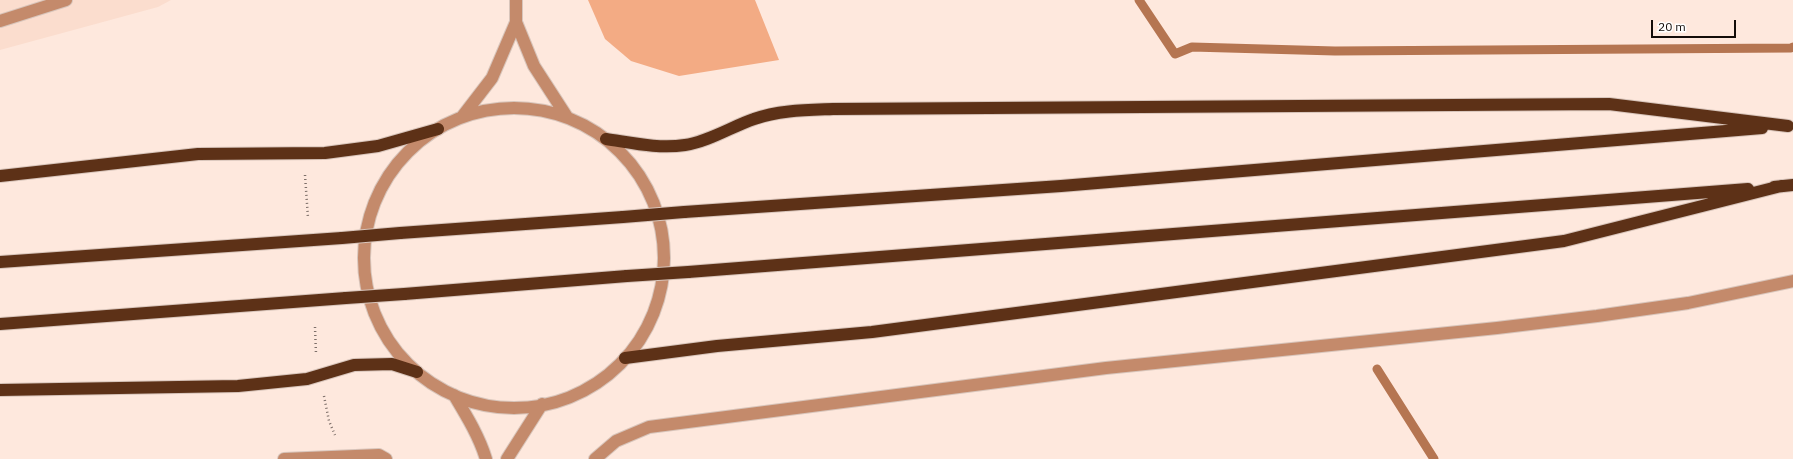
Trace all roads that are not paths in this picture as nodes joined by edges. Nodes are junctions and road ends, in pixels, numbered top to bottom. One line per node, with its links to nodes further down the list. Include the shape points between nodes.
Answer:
1 (66, 0): 3 (street)
2 (516, 0): 4 (street)
3 (0, 21)
4 (516, 22): 5 (street, via 492,78); 6 (street, via 534,66)
5 (462, 117): 6 (street, via 488,110 514,108 541,110); 8 (street)
6 (567, 117): 9 (street, via 588,126)
7 (1790, 126): 9 (highway, via 1609,104 833,109 786,111 755,118 687,145 658,147); 12 (highway, bridge, via 1068,185)
8 (438, 129): 10 (highway, via 378,146 325,153 198,154); 16 (street, via 407,153 387,178 368,221 365,245 364,269 376,315 386,336)
9 (606, 139): 15 (street, via 623,154 649,191 657,212 664,256 663,278 652,314 639,341)
10 (0, 176)
11 (1787, 186): 14 (highway, bridge); 15 (highway, via 1564,241 872,332 717,346)
12 (0, 262)
13 (1793, 281): 24 (street, via 1688,302 1589,317 1106,368 649,427 616,441)
14 (0, 324)
15 (625, 358): 19 (street, via 611,372 590,386 561,400)
16 (417, 372): 17 (highway, via 392,364 354,365 307,380 238,386); 18 (street)
17 (0, 390)
18 (454, 395): 19 (street, via 497,406 520,407); 22 (street, via 471,424)
19 (542, 404): 23 (street)
20 (284, 459): 21 (street, via 379,455)
21 (386, 459)
22 (486, 459)
23 (507, 459)
24 (595, 459)

